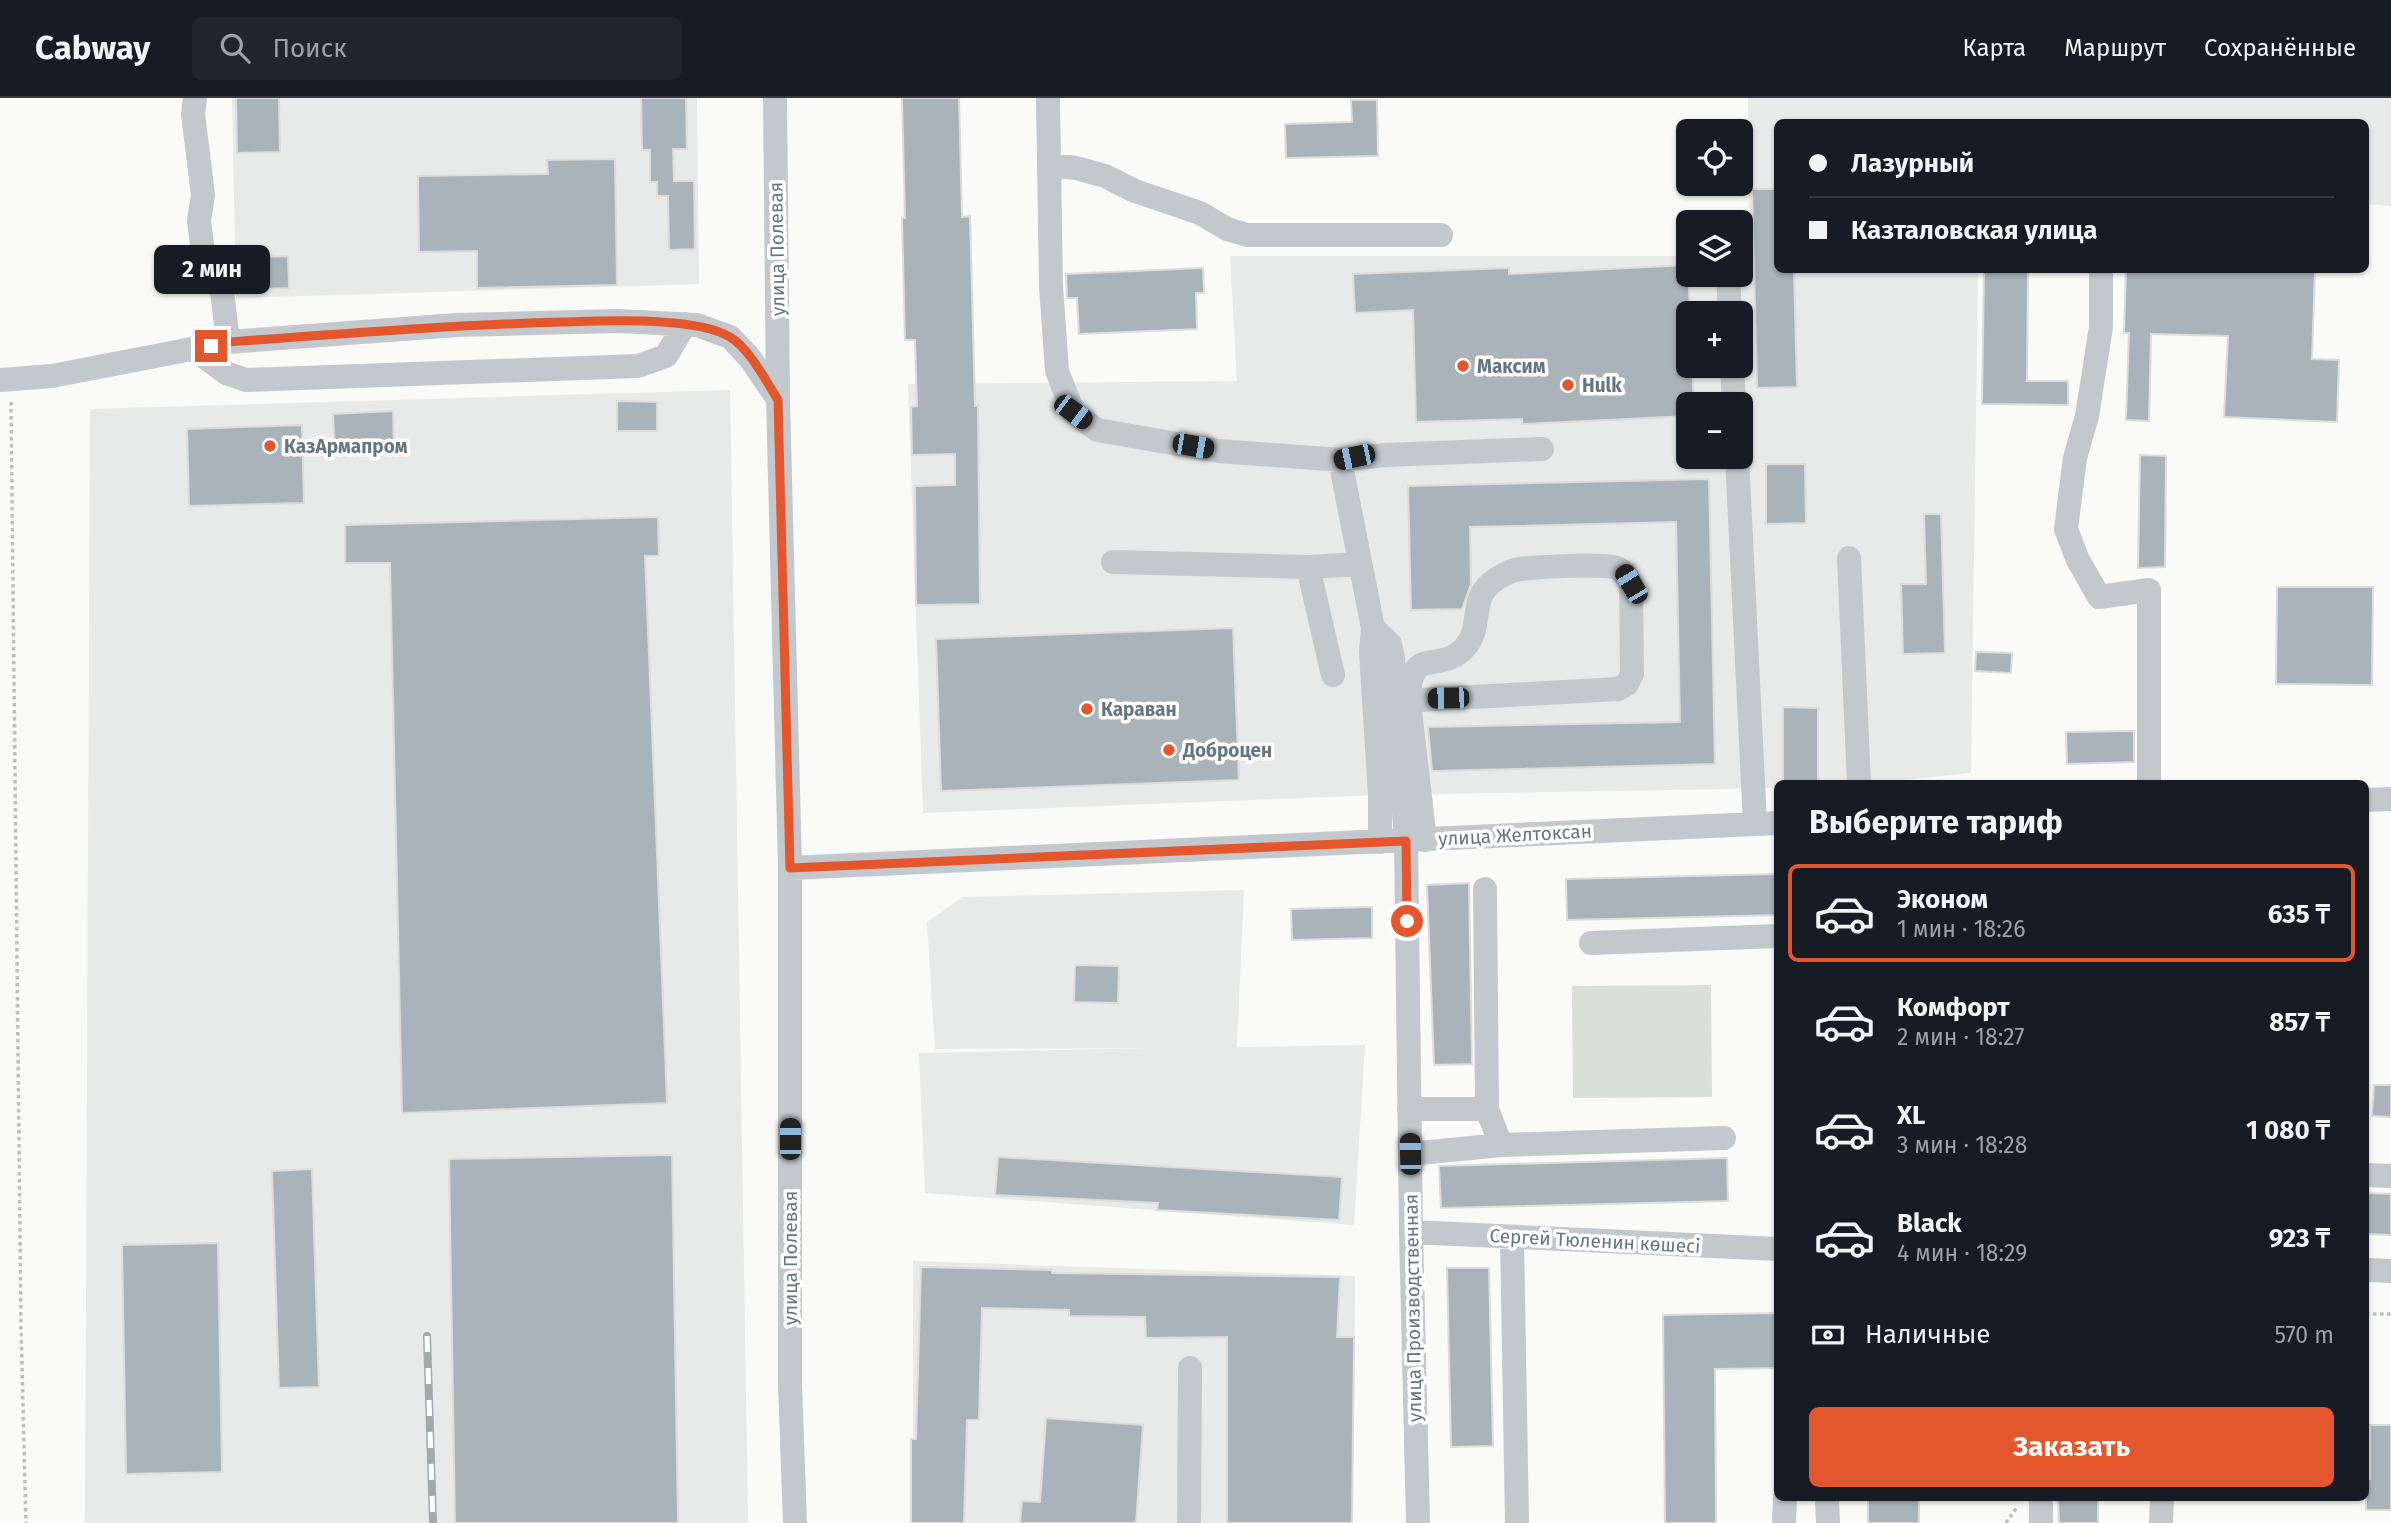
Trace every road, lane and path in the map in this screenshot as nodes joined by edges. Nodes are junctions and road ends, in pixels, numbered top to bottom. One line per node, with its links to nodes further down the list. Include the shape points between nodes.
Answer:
1 (195, 98): 8 (street, via 205,267 222,291)
2 (775, 98): 11 (street, улица Полевая)
3 (1048, 98): 4 (street)
4 (1049, 165): 5 (street, via 1105,176 1247,235); 13 (street, via 1057,371 1073,412 1097,430 1218,451)
5 (1441, 235)
6 (2101, 273): 23 (street, via 2101,327 2087,416 2075,458 2067,529 2099,597 2149,590)
7 (685, 324): 8 (street, via 457,325); 9 (street, via 666,356 638,366 246,380 226,373); 11 (street, via 730,337 749,356)
8 (228, 342): 9 (street)
9 (194, 349): 10 (street, via 52,376)
10 (6, 379): 52 (path)
11 (778, 400): 29 (street, улица Полевая)
12 (1542, 449): 13 (street)
13 (1340, 460): 17 (street)
14 (1738, 469): 26 (street)
15 (1849, 558): 22 (street)
16 (1113, 562): 18 (street)
17 (1359, 564): 18 (street); 19 (street)
18 (1308, 566): 20 (street)
19 (1373, 628): 27 (street, via 1390,644 1393,659); 28 (street)
20 (1333, 675)
21 (1409, 702): 21 (street, via 1415,668 1466,646 1476,627 1476,606 1492,581 1517,569 1597,566 1614,567 1631,584 1632,674 1618,689); 27 (street)
22 (1859, 780)
23 (2149, 780)
24 (2391, 799): 25 (street)
25 (2369, 800)
26 (1767, 823): 27 (street, улица Желтоксан)
27 (1415, 840): 28 (street, улица Желтоксан); 33 (street, улица Производственная)
28 (1380, 842): 29 (street, улица Желтоксан)
29 (790, 868): 53 (street, улица Полевая, via 790,1384)
30 (1485, 889): 34 (street)
31 (1774, 936): 32 (street)
32 (1591, 943)
33 (1409, 1109): 34 (street); 37 (street, улица Производственная)
34 (1486, 1110): 36 (street)
35 (1724, 1138): 36 (street)
36 (1501, 1145): 37 (street)
37 (1410, 1154): 40 (street, улица Производственная)
38 (2369, 1175): 39 (street)
39 (2391, 1176)
40 (1411, 1232): 41 (street, Сергей Тюленин көшесі); 55 (street, улица Производственная)
41 (1512, 1237): 42 (street, Сергей Тюленин көшесі); 56 (street)
42 (1774, 1250)
43 (2369, 1270): 44 (street)
44 (2391, 1271)
45 (2369, 1314): 46 (path)
46 (2391, 1314)
47 (1190, 1368): 54 (street)
48 (1785, 1501): 57 (street)
49 (1827, 1501): 58 (street)
50 (2031, 1501): 59 (path); 60 (street)
51 (2162, 1501): 61 (street)
52 (26, 1523)
53 (795, 1523)
54 (1189, 1523)
55 (1418, 1523)
56 (1517, 1523)
57 (1784, 1523)
58 (1828, 1523)
59 (2006, 1523)
60 (2041, 1523)
61 (2161, 1523)

